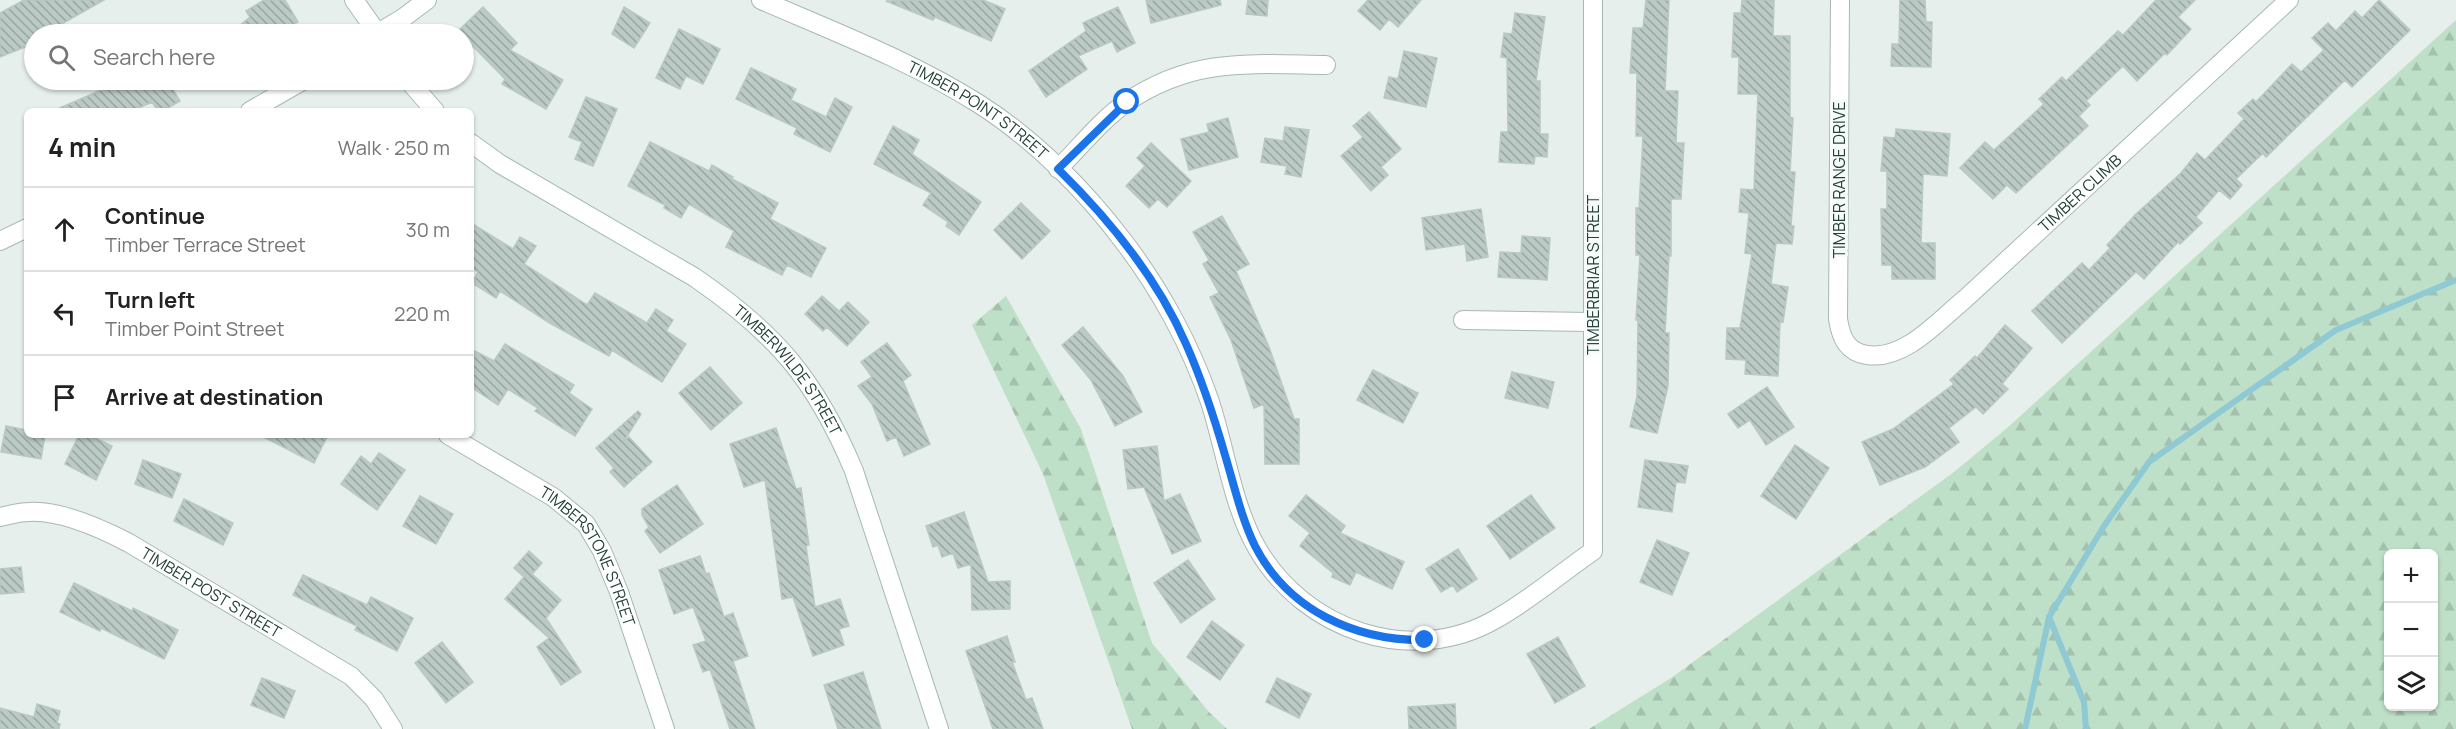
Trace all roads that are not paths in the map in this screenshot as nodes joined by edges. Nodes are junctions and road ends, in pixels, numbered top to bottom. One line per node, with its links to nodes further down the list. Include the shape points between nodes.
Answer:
1 (354, 0): 7 (street)
2 (427, 0): 8 (street)
3 (761, 0): 15 (street, TIMBER POINT STREET, via 939,80 981,105)
4 (1593, 0): 19 (street, TIMBERBRIAR STREET)
5 (1840, 0): 20 (street, TIMBER RANGE DRIVE, via 1838,319 1845,344)
6 (2289, 0): 20 (street, TIMBER CLIMB, via 1957,306 1915,340 1889,355)
7 (370, 24)
8 (393, 24)
9 (1326, 65): 15 (street, via 1224,65 1164,81 1119,109)
10 (287, 90): 12 (street)
11 (417, 90): 13 (street)
12 (255, 108)
13 (432, 108)
14 (474, 145): 26 (street, TIMBERWILDE STREET, via 717,293 780,347 801,372 842,441 854,471)
15 (1058, 169): 23 (street, TIMBER POINT STREET, via 1124,242 1154,285 1185,341 1209,400 1256,546 1276,577 1303,603 1334,622 1378,637 1425,640 1461,634 1496,620)
16 (24, 229): 17 (street)
17 (0, 241)
18 (1464, 320): 19 (street)
19 (1592, 322): 23 (street, TIMBERBRIAR STREET)
20 (1857, 353)
21 (453, 438): 25 (street, TIMBERSTONE STREET, via 553,497 586,524 619,592)
22 (0, 516): 24 (street, TIMBER POST STREET, via 30,512 65,517 129,543 351,676 375,699)
23 (1593, 551)
24 (393, 729)
25 (665, 729)
26 (939, 729)

